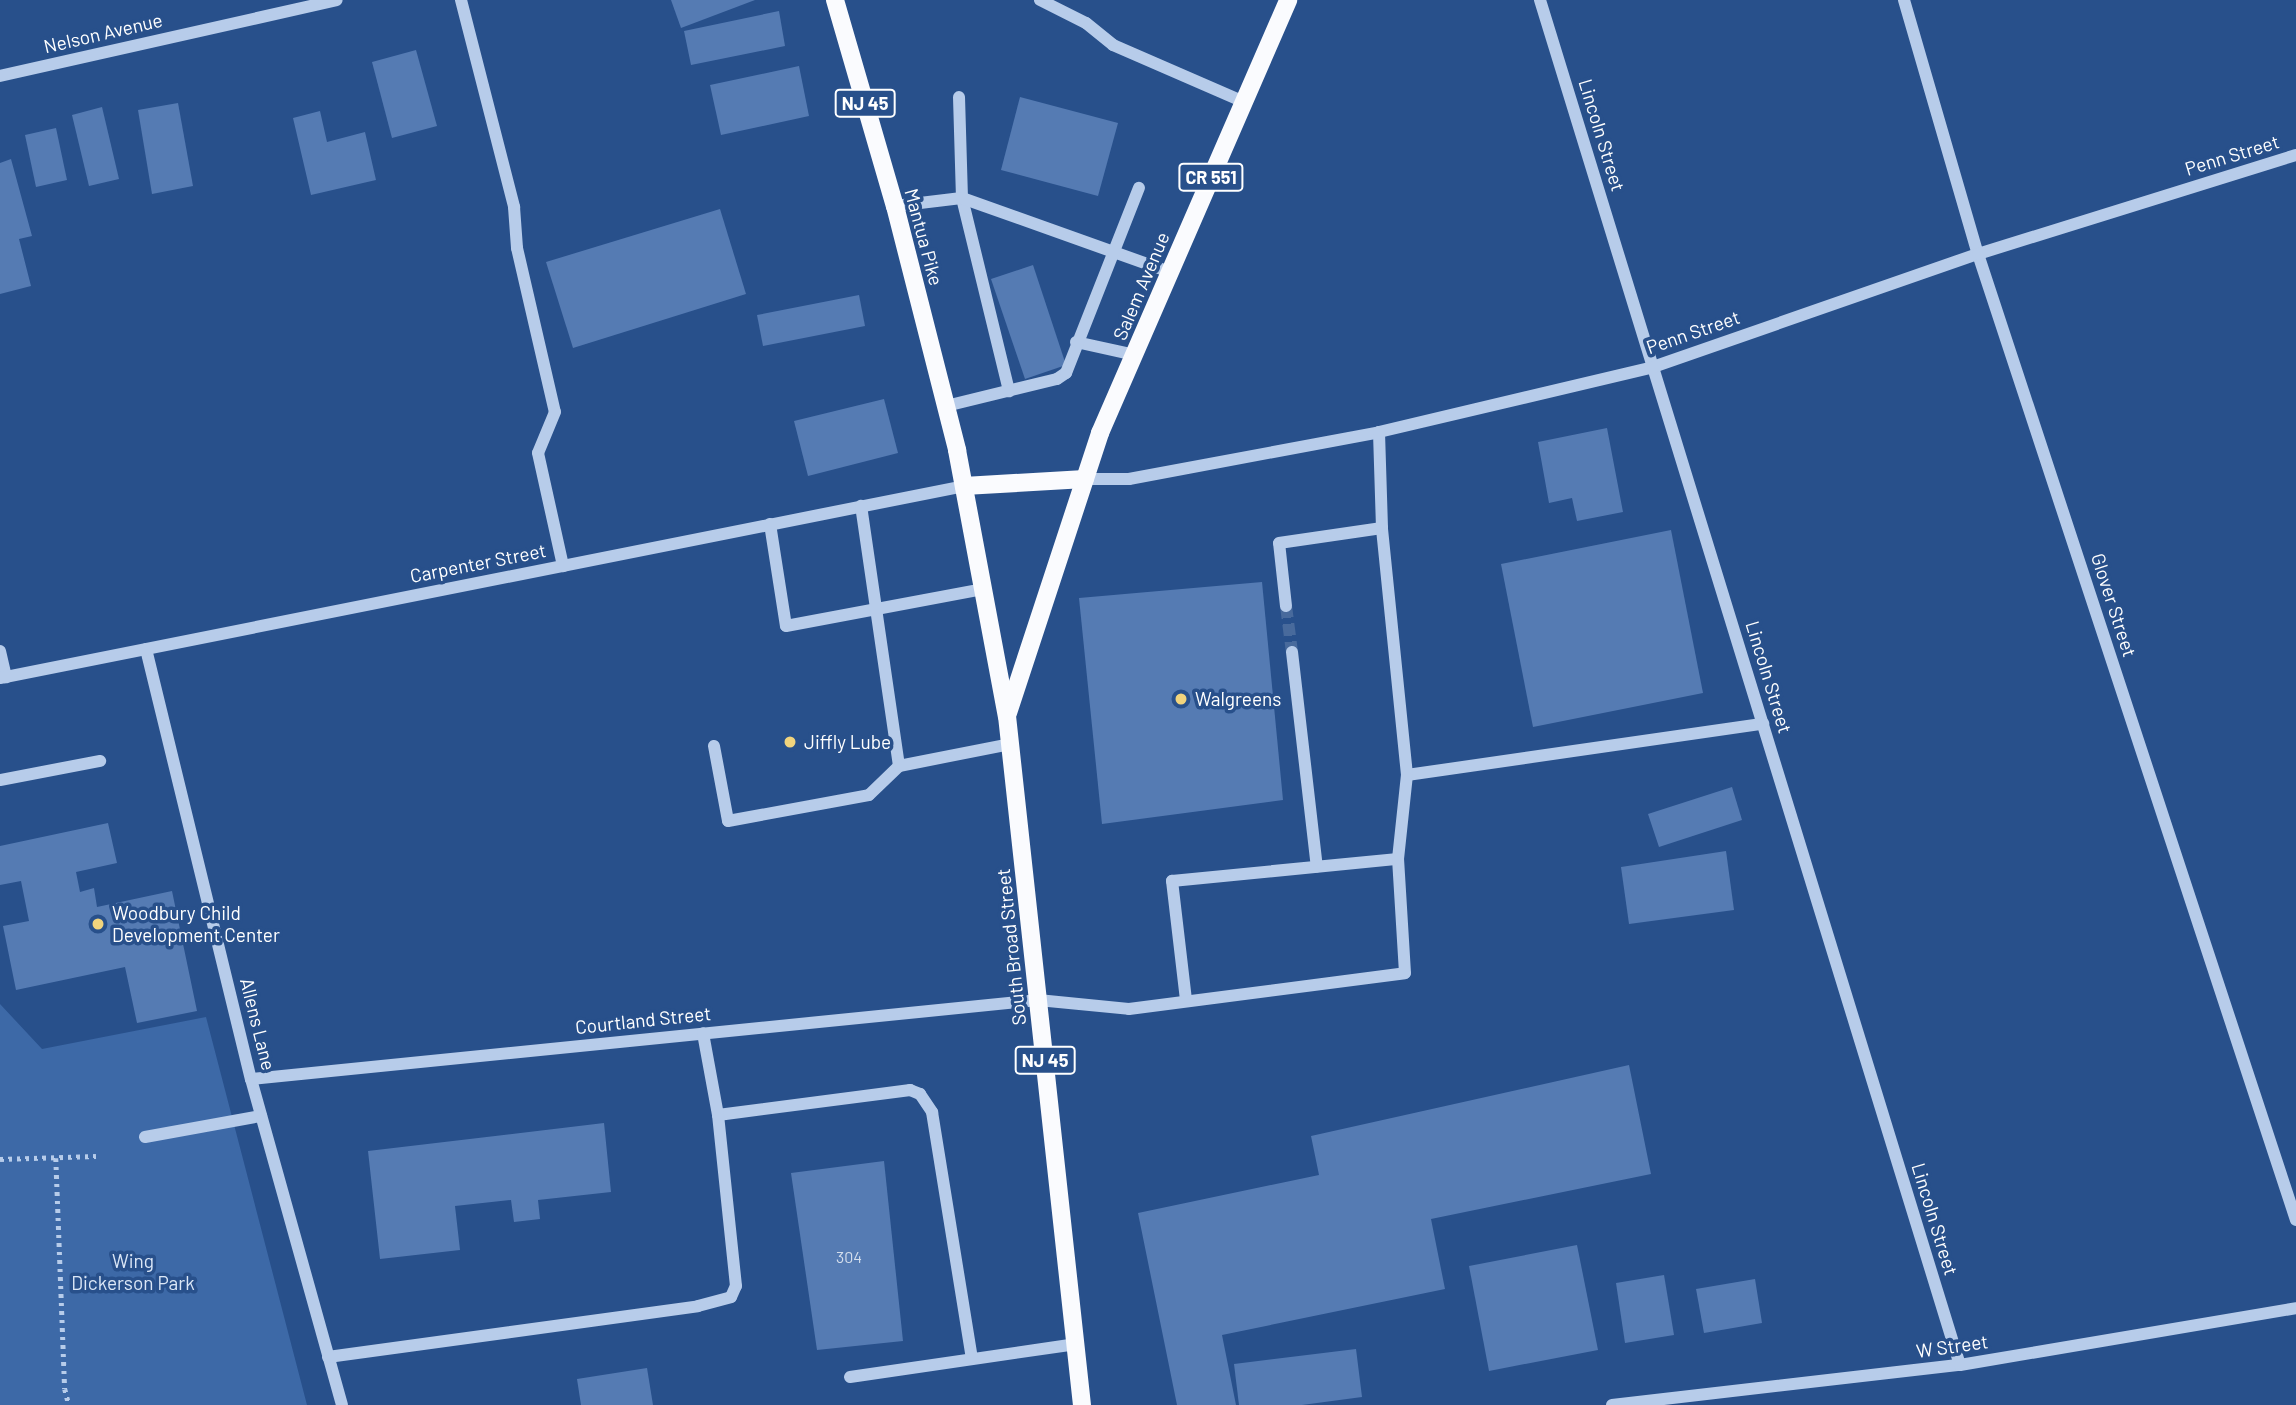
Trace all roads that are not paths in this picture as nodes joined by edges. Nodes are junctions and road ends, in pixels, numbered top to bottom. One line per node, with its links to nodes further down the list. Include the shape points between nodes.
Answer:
1 (337, 0): 8 (street, Nelson Avenue)
2 (461, 0): 29 (street, via 514,207 517,248 555,412 538,453)
3 (835, 0): 14 (main road, Mantua Pike / NJ 45)
4 (1040, 0): 10 (street, via 1086,23 1113,45)
5 (1288, 0): 10 (main road, Salem Avenue / CR 551)
6 (1540, 0): 20 (street, Lincoln Street)
7 (1904, 0): 16 (street, Glover Street)
8 (0, 76)
9 (959, 97): 13 (street)
10 (1244, 102): 17 (main road, Salem Avenue / CR 551)
11 (2296, 155): 16 (street, Penn Street)
12 (1139, 188): 15 (street)
13 (962, 198): 14 (street); 15 (street); 21 (street)
14 (895, 206): 22 (main road, Mantua Pike / NJ 45)
15 (1114, 251): 17 (street); 18 (street)
16 (1978, 254): 20 (street, Penn Street); 54 (street, Glover Street)
17 (1170, 272): 19 (main road, Salem Avenue / CR 551)
18 (1076, 342): 19 (street); 21 (street, via 1069,366 1057,379)
19 (1135, 355): 24 (main road, Salem Avenue / CR 551)
20 (1653, 367): 23 (street, Penn Street); 38 (street, Lincoln Street)
21 (1009, 391): 22 (street)
22 (946, 406): 25 (main road, Mantua Pike / NJ 45)
23 (1379, 432): 24 (street, Penn Street, via 1129,479); 28 (street)
24 (1085, 479): 25 (main road); 37 (main road, CR 551)
25 (964, 486): 26 (street, Carpenter Street); 30 (main road, South Broad Street / NJ 45)
26 (861, 506): 27 (street, Carpenter Street); 32 (street)
27 (770, 524): 29 (street, Carpenter Street); 32 (street, via 786,625)
28 (1382, 528): 31 (street, via 1279,543); 43 (street)
29 (563, 566): 33 (street, Carpenter Street)
30 (983, 590): 32 (street); 37 (main road, South Broad Street / NJ 45)
31 (1286, 606)
32 (876, 609): 42 (street)
33 (146, 649): 36 (street, Carpenter Street); 50 (street, Allens Lane)
34 (0, 652): 36 (street)
35 (1292, 652): 46 (street)
36 (3, 678)
37 (1007, 716): 39 (main road, South Broad Street / NJ 45)
38 (1763, 724): 43 (street); 59 (street, Lincoln Street)
39 (1010, 744): 42 (street); 47 (main road, South Broad Street / NJ 45)
40 (714, 746): 42 (street, via 728,821 869,795)
41 (100, 761): 44 (street)
42 (899, 766)
43 (1407, 775): 45 (street)
44 (0, 780)
45 (1398, 859): 46 (street); 48 (street, Courtland Street, via 1405,973)
46 (1317, 867): 48 (street, via 1172,881)
47 (1038, 1000): 48 (street, Courtland Street, via 1129,1009); 49 (street, Courtland Street); 56 (main road, South Broad Street / NJ 45)
48 (1186, 1000)
49 (703, 1033): 50 (street, Courtland Street); 51 (street)
50 (251, 1079): 52 (street, Allens Lane)
51 (718, 1115): 57 (street, via 736,1286 731,1297 698,1306); 58 (street, via 910,1090 920,1094 932,1112)
52 (261, 1116): 53 (street); 57 (street, Allens Lane)
53 (145, 1137)
54 (2296, 1220)
55 (2296, 1308): 59 (street, W Street)
56 (1075, 1344): 58 (street); 62 (main road, South Broad Street / NJ 45)
57 (328, 1357): 61 (street, Allens Lane)
58 (972, 1359): 60 (street)
59 (1960, 1365): 63 (street, W Street)
60 (850, 1377)
61 (342, 1405)
62 (1082, 1405)
63 (1612, 1405)

